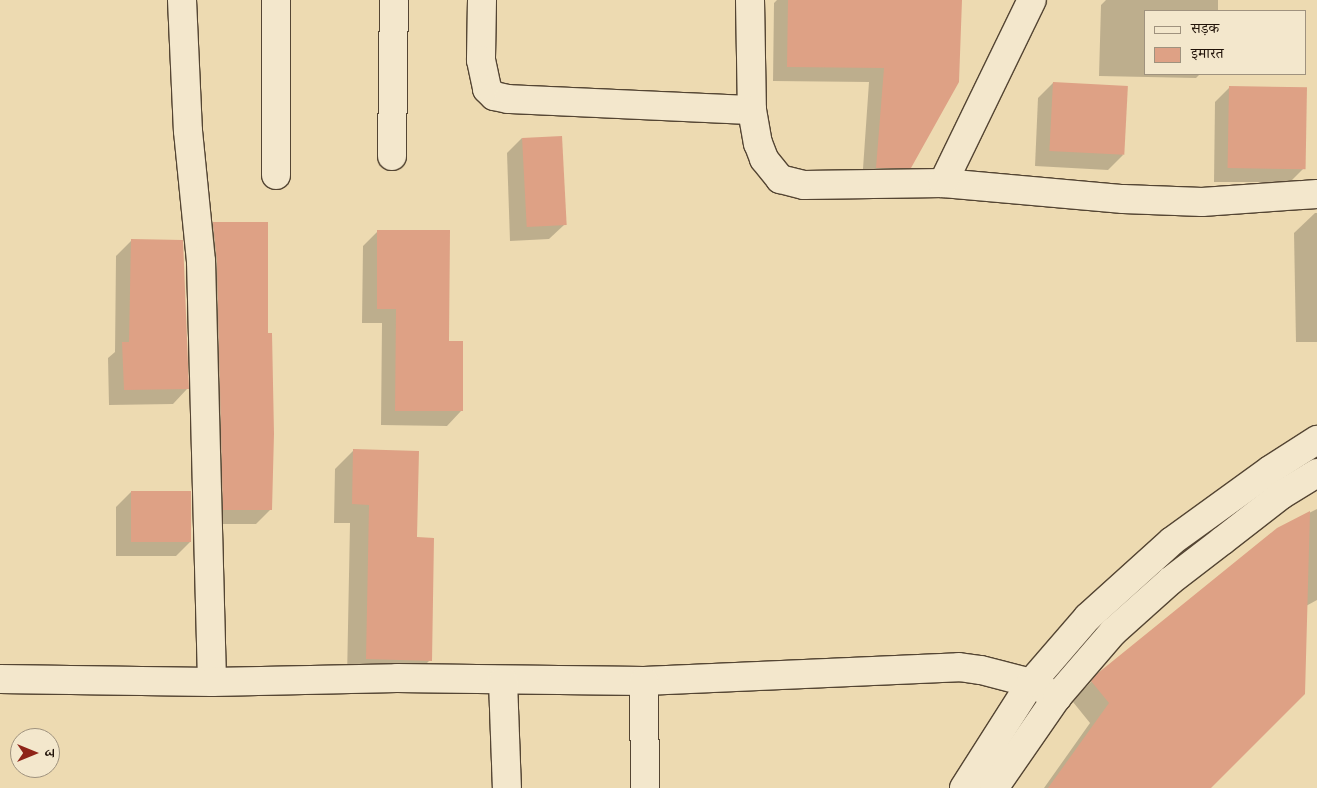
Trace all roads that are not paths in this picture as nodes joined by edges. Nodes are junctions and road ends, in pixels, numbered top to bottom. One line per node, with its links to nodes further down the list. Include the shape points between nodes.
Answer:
1 (182, 0): 17 (street, via 188,131 201,260)
2 (276, 0): 9 (street)
3 (394, 0): 8 (street)
4 (482, 0): 7 (street, via 481,60 487,89 494,96)
5 (750, 0): 7 (street)
6 (1032, 0): 10 (street)
7 (752, 110): 10 (street, via 764,159 780,179 804,185)
8 (392, 156)
9 (276, 175)
10 (943, 183): 11 (street, via 1123,199 1202,202)
11 (1317, 194)
12 (1317, 440): 18 (street, via 1172,541 1088,617)
13 (1317, 473): 19 (street, via 1281,495 1170,581 1114,632)
14 (0, 679): 17 (street)
15 (503, 681): 16 (street); 17 (street, via 397,678); 20 (street)
16 (644, 681): 18 (street, via 959,667); 21 (street)
17 (212, 682)
18 (1031, 683): 19 (street); 22 (street)
19 (1057, 697): 23 (street)
20 (507, 788)
21 (645, 788)
22 (964, 788)
23 (994, 788)

